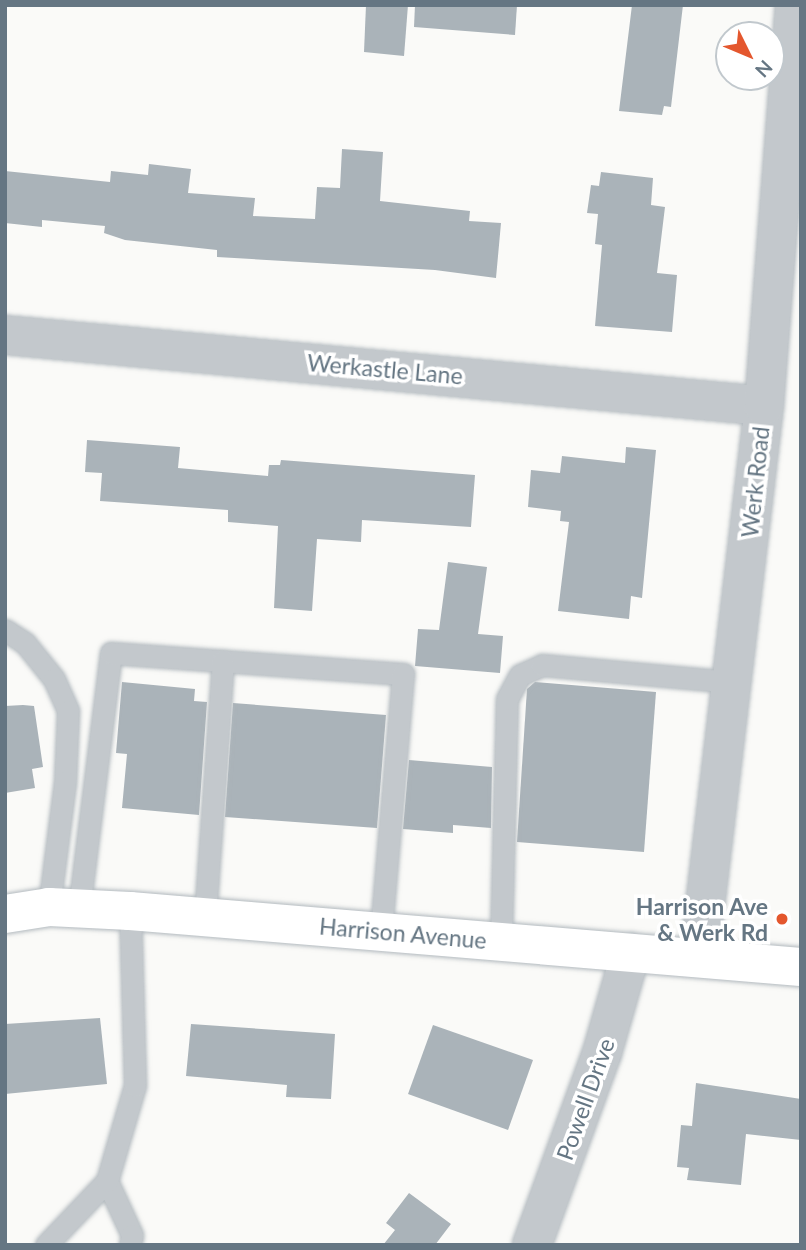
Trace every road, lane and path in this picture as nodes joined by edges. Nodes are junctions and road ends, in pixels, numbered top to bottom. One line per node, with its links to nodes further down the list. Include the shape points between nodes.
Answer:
1 (795, 5): 3 (street, Werk Road)
2 (5, 335): 3 (street, Werkastle Lane)
3 (764, 406): 6 (street, Werk Road)
4 (5, 630): 7 (lane, via 25,643 54,679 68,711)
5 (223, 661): 7 (lane, via 111,653); 10 (lane); 11 (lane, via 403,674)
6 (734, 682): 12 (lane, via 542,665 520,676 507,699); 14 (street, Werk Road)
7 (64, 908): 8 (main road, Harrison Avenue); 9 (main road, Harrison Avenue)
8 (130, 911): 10 (main road, Harrison Avenue); 16 (lane, via 135,1086)
9 (5, 914)
10 (205, 917): 11 (main road, Harrison Avenue)
11 (381, 932): 12 (main road, Harrison Avenue)
12 (501, 941): 13 (main road, Harrison Avenue)
13 (631, 952): 14 (main road, Harrison Avenue); 19 (street, Powell Drive, via 617,1006)
14 (699, 957): 15 (main road, Harrison Avenue)
15 (801, 967)
16 (107, 1181): 17 (lane); 18 (lane, via 132,1235)
17 (46, 1245)
18 (130, 1245)
19 (532, 1245)

